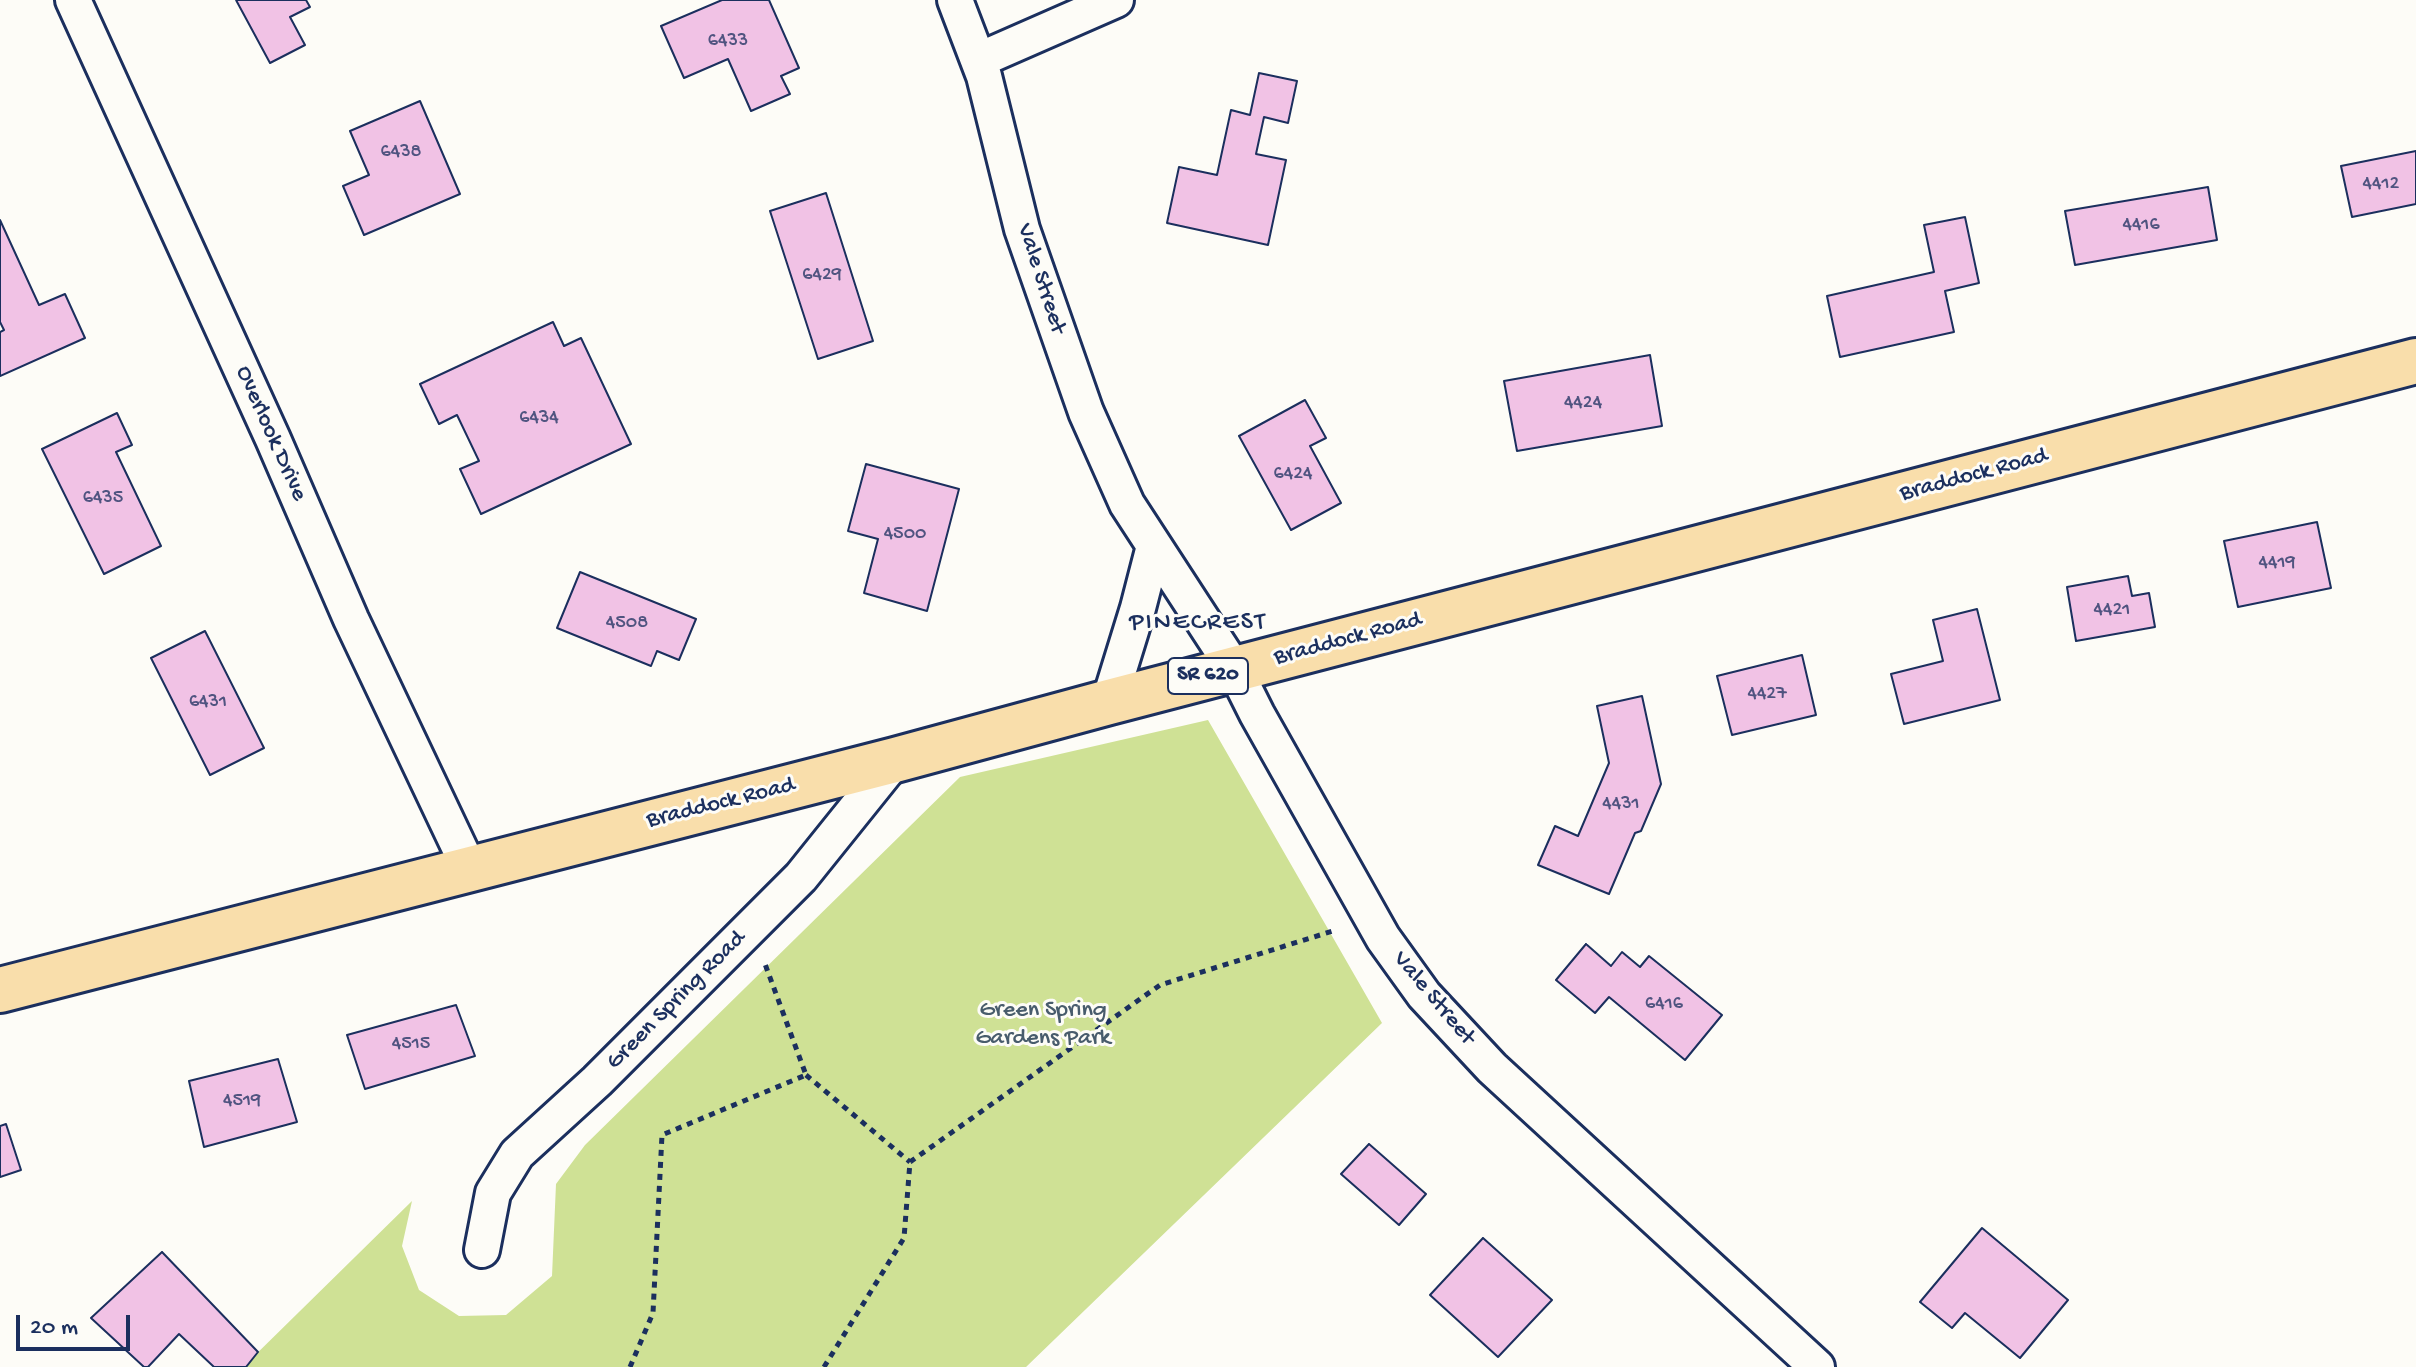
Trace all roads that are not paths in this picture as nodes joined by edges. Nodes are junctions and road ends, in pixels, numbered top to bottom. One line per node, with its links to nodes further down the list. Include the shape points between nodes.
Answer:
1 (73, 0): 10 (street, Overlook Drive, via 351,619)
2 (955, 0): 4 (street, Vale Street)
3 (1116, 0): 4 (street)
4 (979, 60): 6 (street, Vale Street, via 1022,229 1086,412 1127,504)
5 (2416, 361): 7 (main road, Braddock Road / SR 620)
6 (1154, 546): 7 (street, Vale Street); 8 (street)
7 (1235, 670): 8 (main road, Braddock Road / SR 620); 13 (street, Vale Street, via 1383,938 1424,995 1492,1068)
8 (1109, 702): 9 (main road, Braddock Road / SR 620)
9 (895, 760): 10 (main road, Braddock Road / SR 620); 12 (street, Green Spring Road, via 801,877 517,1154 493,1193)
10 (469, 868): 11 (main road, Braddock Road / SR 620)
11 (0, 990)
12 (482, 1250)
13 (1817, 1367)

